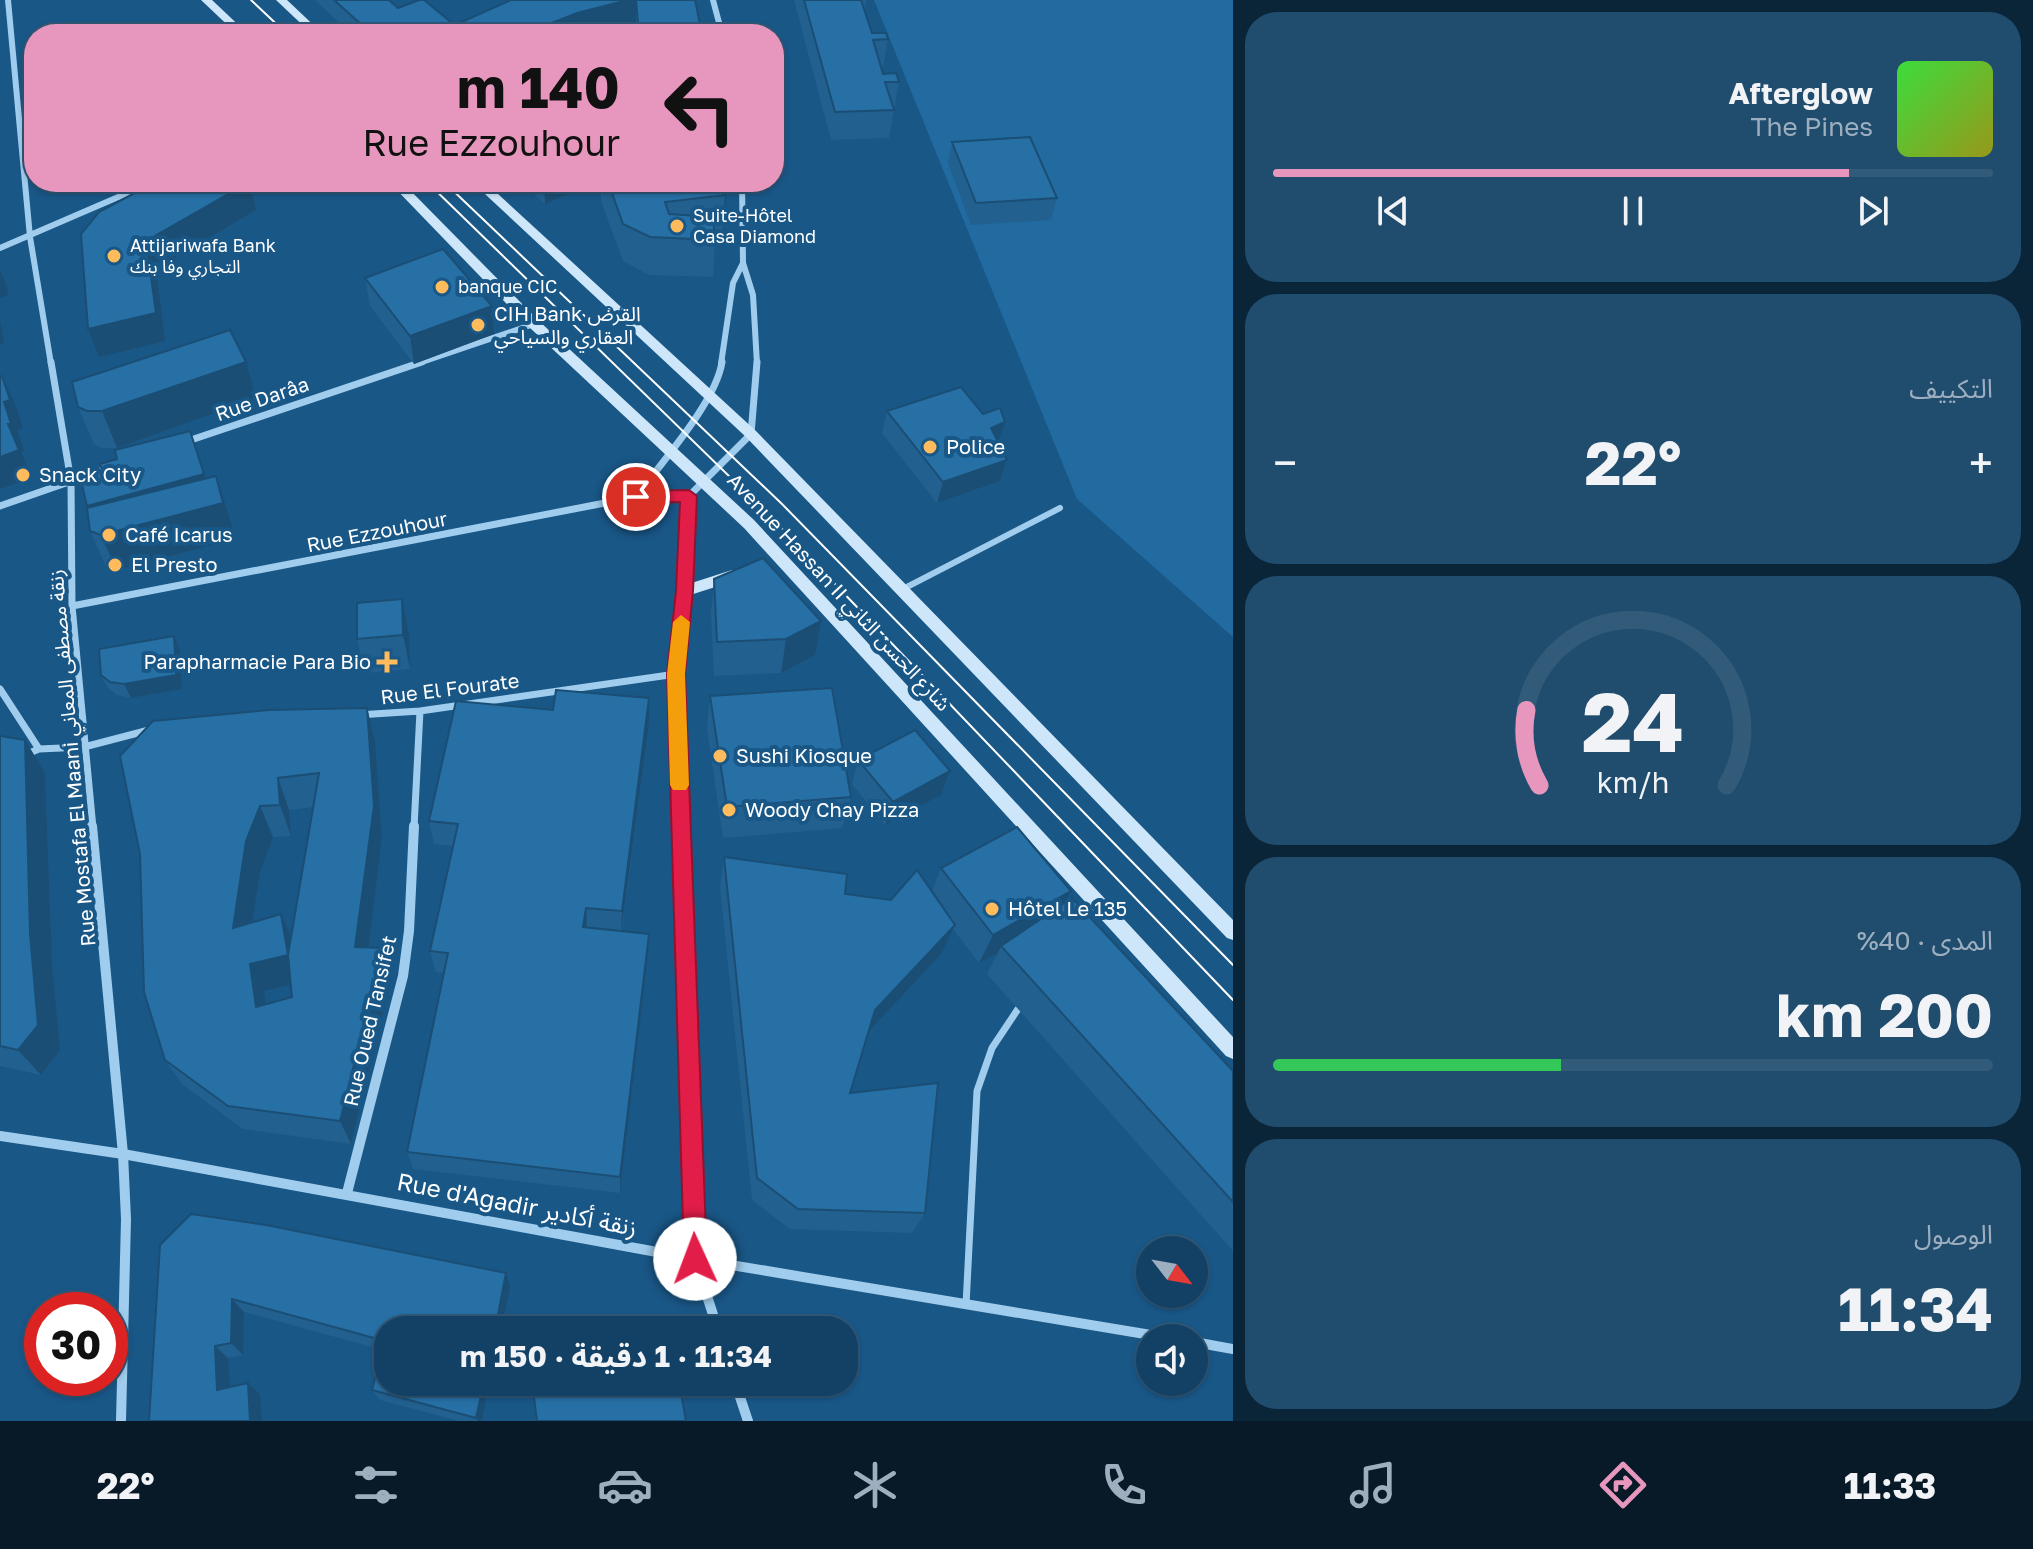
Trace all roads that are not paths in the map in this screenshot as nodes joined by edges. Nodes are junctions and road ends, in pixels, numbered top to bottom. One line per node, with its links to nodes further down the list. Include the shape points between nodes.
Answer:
1 (8, 0): 5 (street, Rue Mostafa El Maani زنقة مصطفى المعاني)
2 (206, 0): 6 (main road)
3 (281, 0): 7 (main road)
4 (713, 0): 8 (street)
5 (4, 21): 9 (street, Rue Mostafa El Maani زنقة مصطفى المعاني)
6 (232, 24)
7 (307, 24)
8 (719, 24)
9 (24, 187)
10 (25, 192): 15 (street, Rue Mostafa El Maani زنقة مصطفى المعاني)
11 (131, 192): 15 (street)
12 (405, 192): 18 (main road, Avenue Hassan II شارع الحسن الثاني)
13 (489, 192): 19 (main road)
14 (742, 192): 17 (street)
15 (30, 237): 16 (street); 24 (street, Rue Mostafa El Maani زنقة مصطفى المعاني)
16 (0, 248)
17 (743, 263): 19 (street, via 733,283 724,362); 20 (street, via 751,275 755,328 757,409)
18 (534, 324): 21 (street, Rue Darâa); 22 (main road, Avenue Hassan II شارع الحسن الثاني)
19 (709, 397): 20 (main road); 22 (street)
20 (751, 434): 25 (street); 31 (main road)
21 (175, 445)
22 (670, 449): 25 (main road, Avenue Hassan II شارع الحسن الثاني); 27 (street)
23 (115, 466): 24 (street)
24 (71, 481): 28 (street); 33 (street, Rue Mostafa El Maani زنقة مصطفى المعاني)
25 (704, 481): 26 (street); 44 (main road, Avenue Hassan II شارع الحسن الثاني)
26 (689, 496): 27 (street, Rue Ezzouhour); 32 (street)
27 (636, 497): 33 (street, Rue Ezzouhour)
28 (0, 506)
29 (1060, 508): 31 (lane)
30 (747, 572): 32 (main road)
31 (902, 589): 42 (main road)
32 (684, 591): 34 (street)
33 (72, 606): 39 (street, Rue Mostafa El Maani زنقة مصطفى المعاني)
34 (676, 674): 36 (street, Rue El Fourate); 48 (street)
35 (0, 689): 40 (street)
36 (420, 711): 37 (street, Rue El Fourate); 47 (street, Rue Oued Tansifet, via 403,976)
37 (346, 715)
38 (167, 728): 39 (street)
39 (84, 747): 40 (street); 46 (street, Rue Mostafa El Maani زنقة مصطفى المعاني)
40 (39, 749): 41 (street)
41 (13, 761)
42 (1233, 932)
43 (1018, 1009): 49 (lane, via 991,1046 977,1091)
44 (1233, 1050)
45 (0, 1136): 46 (street, Rue d'Agadir زنقة أكادير)
46 (123, 1154): 47 (street, Rue d'Agadir زنقة أكادير); 55 (street, Rue Mostafa El Maani زنقة مصطفى المعاني)
47 (347, 1193): 48 (street, Rue d'Agadir زنقة أكادير)
48 (695, 1259): 49 (street, Rue d'Agadir زنقة أكادير); 50 (street)
49 (966, 1305): 51 (street, Rue d'Agadir زنقة أكادير)
50 (713, 1316)
51 (1136, 1333)
52 (1208, 1345): 53 (street)
53 (1233, 1349)
54 (740, 1396): 56 (street)
55 (121, 1421)
56 (748, 1421)

